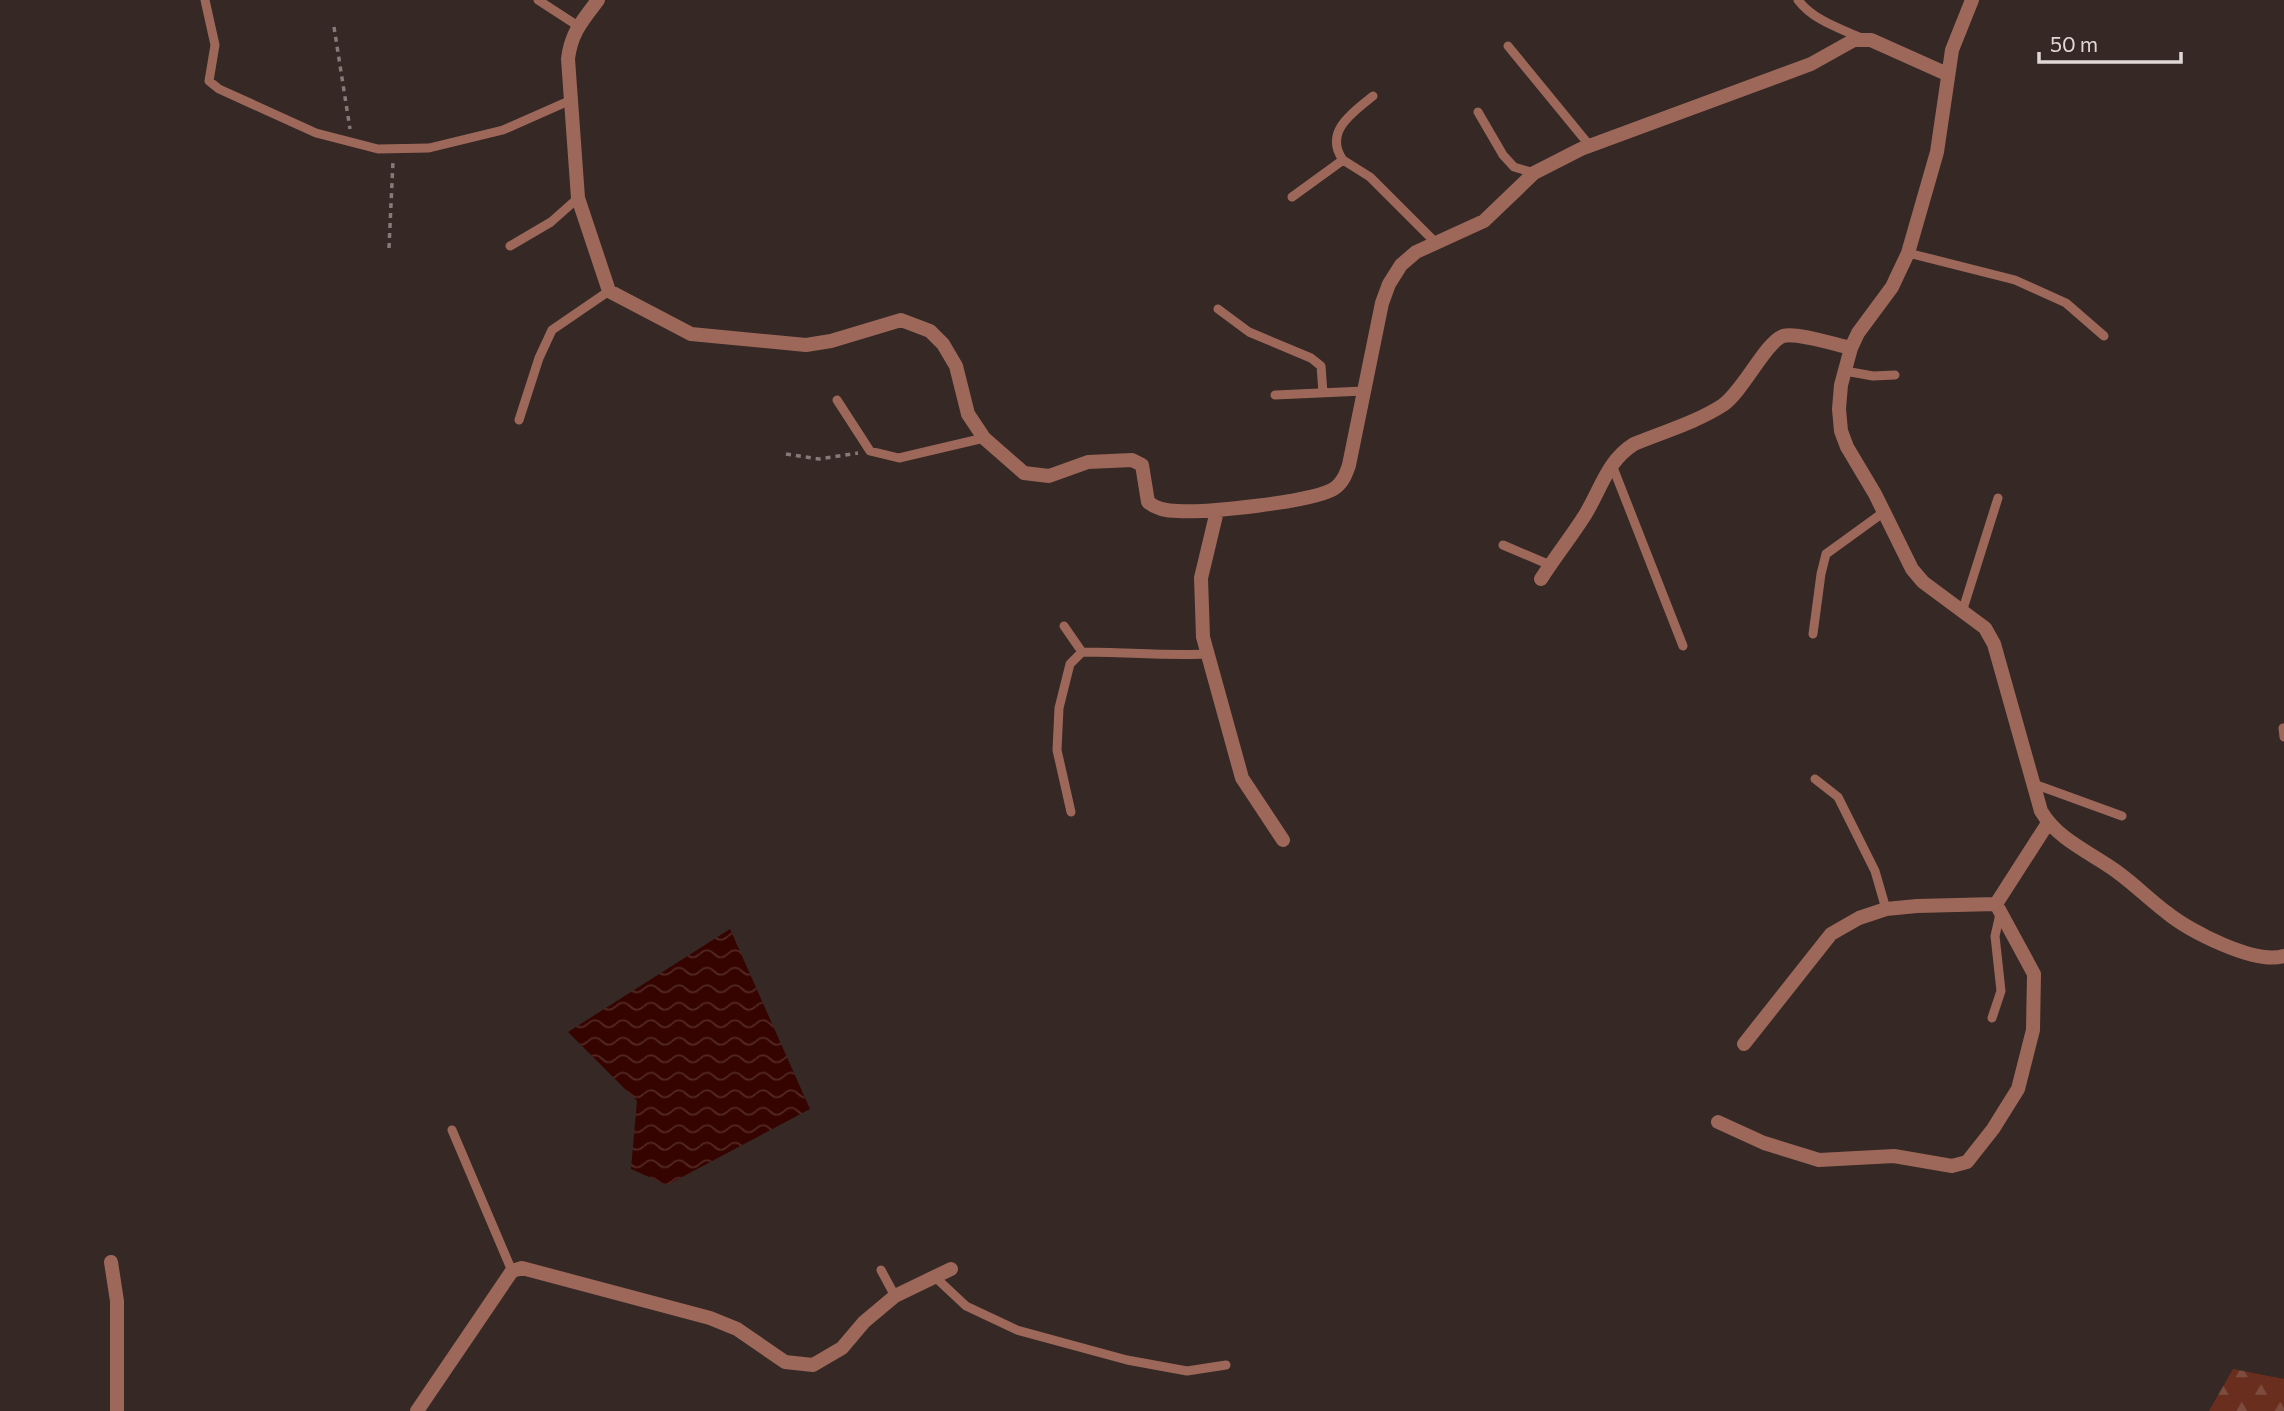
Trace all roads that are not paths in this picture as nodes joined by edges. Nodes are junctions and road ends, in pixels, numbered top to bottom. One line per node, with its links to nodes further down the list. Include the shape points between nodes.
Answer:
1 (205, 0): 11 (lane, via 215,45 209,81 316,133 378,149 429,148 503,130)
2 (538, 0): 6 (lane)
3 (598, 0): 6 (street)
4 (1798, 0): 7 (lane, via 1824,22)
5 (1972, 0): 9 (street)
6 (578, 26): 11 (street, via 568,59)
7 (1863, 39): 9 (street); 13 (street, via 1811,64)
8 (1508, 46): 13 (lane)
9 (1947, 74): 20 (street, via 1937,152)
10 (1373, 96): 14 (lane, via 1348,116 1337,134 1336,150)
11 (571, 100): 17 (street)
12 (1478, 112): 15 (lane, via 1514,167)
13 (1590, 146): 15 (street)
14 (1343, 160): 16 (lane); 18 (lane, via 1370,177)
15 (1534, 173): 18 (street, via 1484,221)
16 (1292, 197)
17 (578, 198): 19 (lane, via 551,222); 21 (street)
18 (1436, 243): 27 (street, via 1401,265 1389,284)
19 (510, 246)
20 (1908, 253): 23 (lane, via 2015,280 2066,303); 24 (street, via 1892,287)
21 (609, 290): 31 (lane, via 552,330); 32 (street, via 691,334 806,345 901,320 930,331 956,366 968,414)
22 (1217, 309): 28 (lane, via 1249,332 1311,358 1321,366)
23 (2104, 336)
24 (1851, 348): 25 (street); 33 (street, via 1782,337 1723,405 1634,444)
25 (1845, 371): 26 (lane); 36 (street, via 1841,431)
26 (1895, 375)
27 (1364, 391): 28 (lane); 35 (street, via 1349,465 1335,487 1307,497)
28 (1323, 393): 29 (lane)
29 (1275, 395)
30 (836, 400): 32 (lane, via 870,451 900,458)
31 (519, 420)
32 (984, 438): 35 (street, via 1024,473 1049,476 1088,463 1132,460 1142,465 1148,502 1155,508)
33 (1612, 463): 38 (street, via 1586,514); 43 (lane)
34 (1998, 498): 40 (lane)
35 (1217, 511): 45 (street, via 1201,578)
36 (1884, 512): 40 (street, via 1912,569); 42 (lane, via 1826,554)
37 (1503, 545): 38 (lane)
38 (1550, 565): 39 (street)
39 (1541, 579)
40 (1963, 609): 49 (street, via 1986,628 1994,644)
41 (1064, 626): 44 (lane)
42 (1813, 634)
43 (1683, 646)
44 (1082, 652): 45 (lane); 50 (lane, via 1070,664 1059,708 1056,750)
45 (1207, 654): 53 (street, via 1241,778)
46 (2284, 727): 47 (lane)
47 (2284, 737)
48 (1815, 779): 55 (lane, via 1838,797 1875,871)
49 (2034, 784): 51 (lane); 52 (street)
50 (1071, 812)
51 (2122, 816)
52 (2048, 823): 54 (street); 56 (street, via 2179,921 2241,953 2275,959)
53 (1283, 840)
54 (1998, 908): 55 (street); 57 (lane, via 1995,936 2001,991); 59 (street, via 2034,974 2034,1030 2018,1089 1968,1162 1952,1166 1894,1156 1819,1160)
55 (1886, 909): 58 (street, via 1831,934)
56 (2284, 956)
57 (1992, 1018)
58 (1744, 1044)
59 (1718, 1122)
60 (452, 1130): 64 (lane)
61 (111, 1262): 68 (street, via 117,1301)
62 (951, 1269): 65 (street)
63 (881, 1270): 66 (lane)
64 (512, 1271): 66 (street, via 522,1268 710,1318 737,1329 785,1362 813,1365 842,1348); 69 (street)
65 (935, 1277): 66 (street); 67 (lane, via 966,1306 1017,1329 1127,1360 1187,1371)
66 (895, 1296)
67 (1226, 1365)
68 (117, 1411)
69 (417, 1411)

